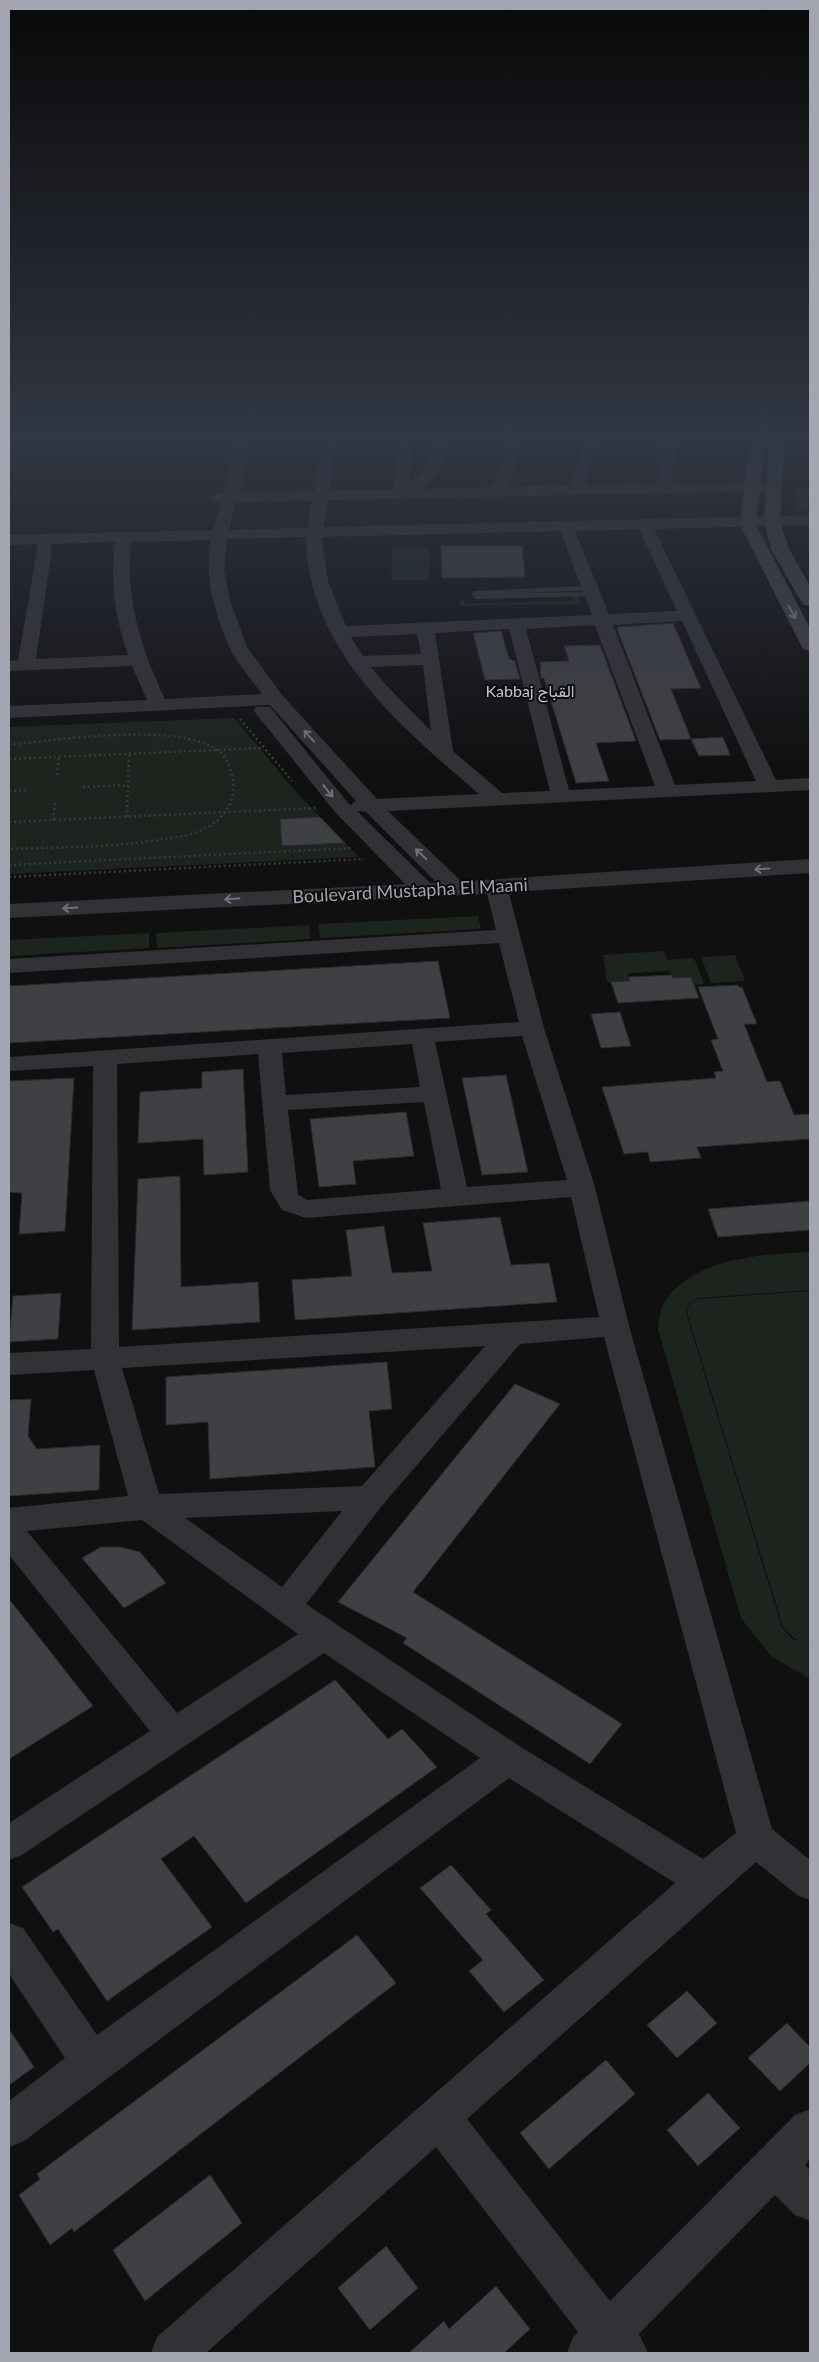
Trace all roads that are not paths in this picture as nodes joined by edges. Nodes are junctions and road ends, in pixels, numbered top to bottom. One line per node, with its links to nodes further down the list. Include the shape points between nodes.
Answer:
1 (67, 545): 10 (street)
2 (123, 545): 21 (street, via 121,580 125,620)
3 (210, 545): 25 (street, via 202,570 206,600 224,650)
4 (213, 545): 24 (street, via 221,600 238,648)
5 (316, 545): 18 (street, via 322,591)
6 (574, 545): 12 (street)
7 (655, 545): 14 (street)
8 (759, 545): 19 (main road, one-way to 19)
9 (779, 545): 13 (main road)
10 (44, 547): 11 (street); 23 (street)
11 (9, 548)
12 (591, 591): 12 (lane, via 478,597 476,593); 15 (street)
13 (810, 601)
14 (687, 616): 15 (street); 30 (street)
15 (601, 620): 16 (street); 31 (street)
16 (516, 624): 17 (street); 32 (street)
17 (425, 628): 18 (street); 20 (street)
18 (339, 632): 22 (street)
19 (810, 645)
20 (431, 658): 22 (street); 28 (street)
21 (137, 660): 23 (street); 26 (street)
22 (358, 662): 28 (street, via 395,705)
23 (17, 666)
24 (275, 699): 25 (street); 34 (street, one-way to 24)
25 (255, 700): 26 (street); 35 (street, one-way to 35)
26 (158, 706): 27 (street)
27 (9, 712)
28 (443, 752): 33 (street)
29 (810, 784): 30 (street)
30 (769, 786): 31 (street)
31 (667, 791): 32 (street)
32 (561, 796): 33 (street)
33 (497, 799): 34 (street)
34 (371, 805): 35 (street); 39 (street, one-way to 34)
35 (333, 811): 40 (street)
36 (810, 866): 37 (street, Boulevard Mustapha El Maani, one-way to 37)
37 (710, 881): 38 (street, Boulevard Mustapha El Maani); 41 (street, Boulevard Mustapha El Maani)
38 (810, 884)
39 (456, 888): 40 (street, Boulevard Mustapha El Maani); 41 (street, Boulevard Mustapha El Maani)
40 (424, 890): 42 (street, Boulevard Mustapha El Maani, one-way to 42)
41 (498, 893): 43 (street, Boulevard Mustapha El Maani); 44 (street)
42 (9, 911)
43 (9, 927)
44 (509, 936): 45 (street); 46 (street)
45 (9, 966)
46 (532, 1028): 47 (street); 53 (street)
47 (422, 1036): 48 (street); 51 (street)
48 (269, 1045): 49 (street); 52 (street)
49 (105, 1057): 50 (street); 57 (street)
50 (9, 1064)
51 (434, 1094): 52 (street); 54 (street)
52 (275, 1103): 54 (street, via 283,1190 285,1197 296,1207 306,1209)
53 (582, 1187): 54 (street); 55 (street)
54 (456, 1196)
55 (615, 1326): 56 (street); 67 (street)
56 (512, 1334): 57 (street); 59 (street)
57 (105, 1358): 58 (street); 60 (street)
58 (9, 1364)
59 (370, 1498): 60 (street); 63 (street)
60 (147, 1506): 61 (street); 63 (street)
61 (9, 1520)
62 (9, 1532): 65 (street)
63 (286, 1606): 64 (street)
64 (324, 1634): 65 (street); 66 (street)
65 (173, 1734): 68 (street)
66 (508, 1758): 69 (street); 72 (street)
67 (756, 1839): 69 (street); 70 (street)
68 (9, 1843)
69 (705, 1881): 73 (street)
70 (810, 1883)
71 (9, 1941): 72 (street)
72 (92, 2062): 74 (street)
73 (439, 2117): 78 (street); 79 (street)
74 (9, 2126)
75 (810, 2130): 76 (street)
76 (775, 2165): 77 (street); 78 (street)
77 (810, 2200)
78 (608, 2347)
79 (174, 2353)

